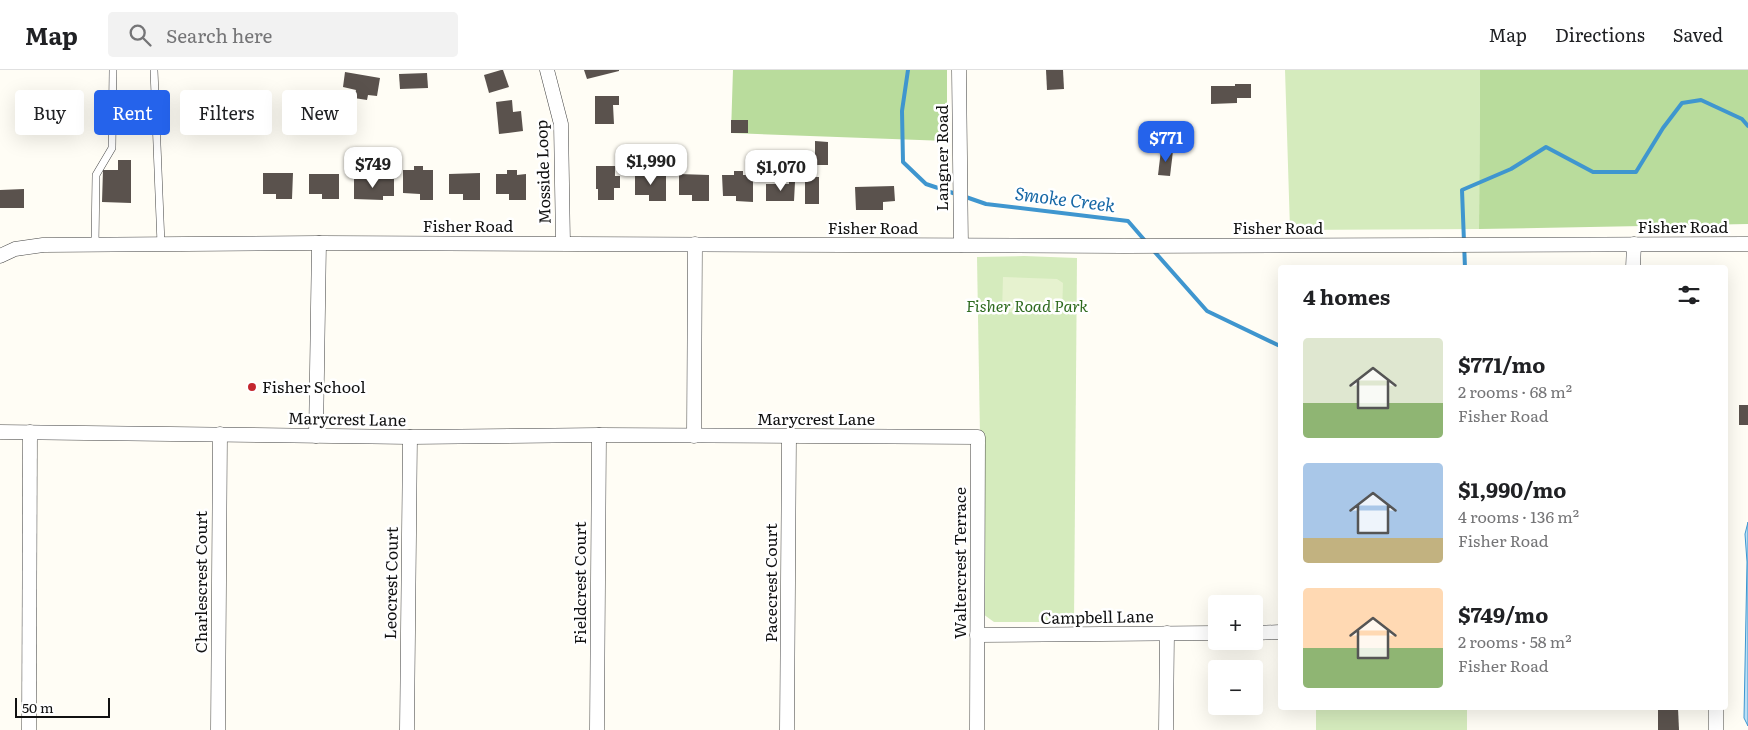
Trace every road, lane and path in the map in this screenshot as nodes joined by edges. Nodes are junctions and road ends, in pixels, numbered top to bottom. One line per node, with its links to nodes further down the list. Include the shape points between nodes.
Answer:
1 (113, 70): 11 (lane, via 112,148 96,175)
2 (154, 70): 7 (lane)
3 (547, 70): 6 (street, Mosside Loop, via 561,124)
4 (959, 70): 12 (street, Langner Road)
5 (319, 243): 6 (street, Fisher Road); 7 (street, Fisher Road); 19 (street)
6 (563, 243): 8 (street, Fisher Road)
7 (161, 244): 11 (street, Fisher Road)
8 (694, 244): 12 (street, Fisher Road); 20 (street)
9 (1634, 244): 10 (street, Fisher Road); 12 (street, Fisher Road); 14 (street)
10 (1748, 244)
11 (95, 245): 13 (street, Fisher Road, via 43,245 15,249)
12 (961, 245)
13 (0, 256)
14 (1633, 265)
15 (0, 432): 16 (street, Marycrest Lane)
16 (30, 432): 17 (street, Marycrest Lane); 30 (street)
17 (220, 434): 19 (street, Marycrest Lane); 31 (street, Charlescrest Court)
18 (598, 435): 20 (street, Marycrest Lane); 22 (street, Marycrest Lane); 33 (street, Fieldcrest Court)
19 (316, 436): 22 (street, Marycrest Lane)
20 (694, 436): 21 (street, Marycrest Lane)
21 (789, 436): 23 (street, Marycrest Lane); 34 (street, Pacecrest Court)
22 (410, 437): 32 (street, Leocrest Court)
23 (938, 437): 28 (street, Waltercrest Terrace, via 978,437)
24 (1263, 632): 25 (street)
25 (1278, 632)
26 (1208, 633): 27 (street, Campbell Lane)
27 (1167, 634): 28 (street, Campbell Lane); 36 (street)
28 (977, 636): 35 (street, Waltercrest Terrace)
29 (1716, 710): 37 (street)
30 (28, 730)
31 (218, 730)
32 (407, 730)
33 (597, 730)
34 (787, 730)
35 (977, 730)
36 (1166, 730)
37 (1716, 730)

